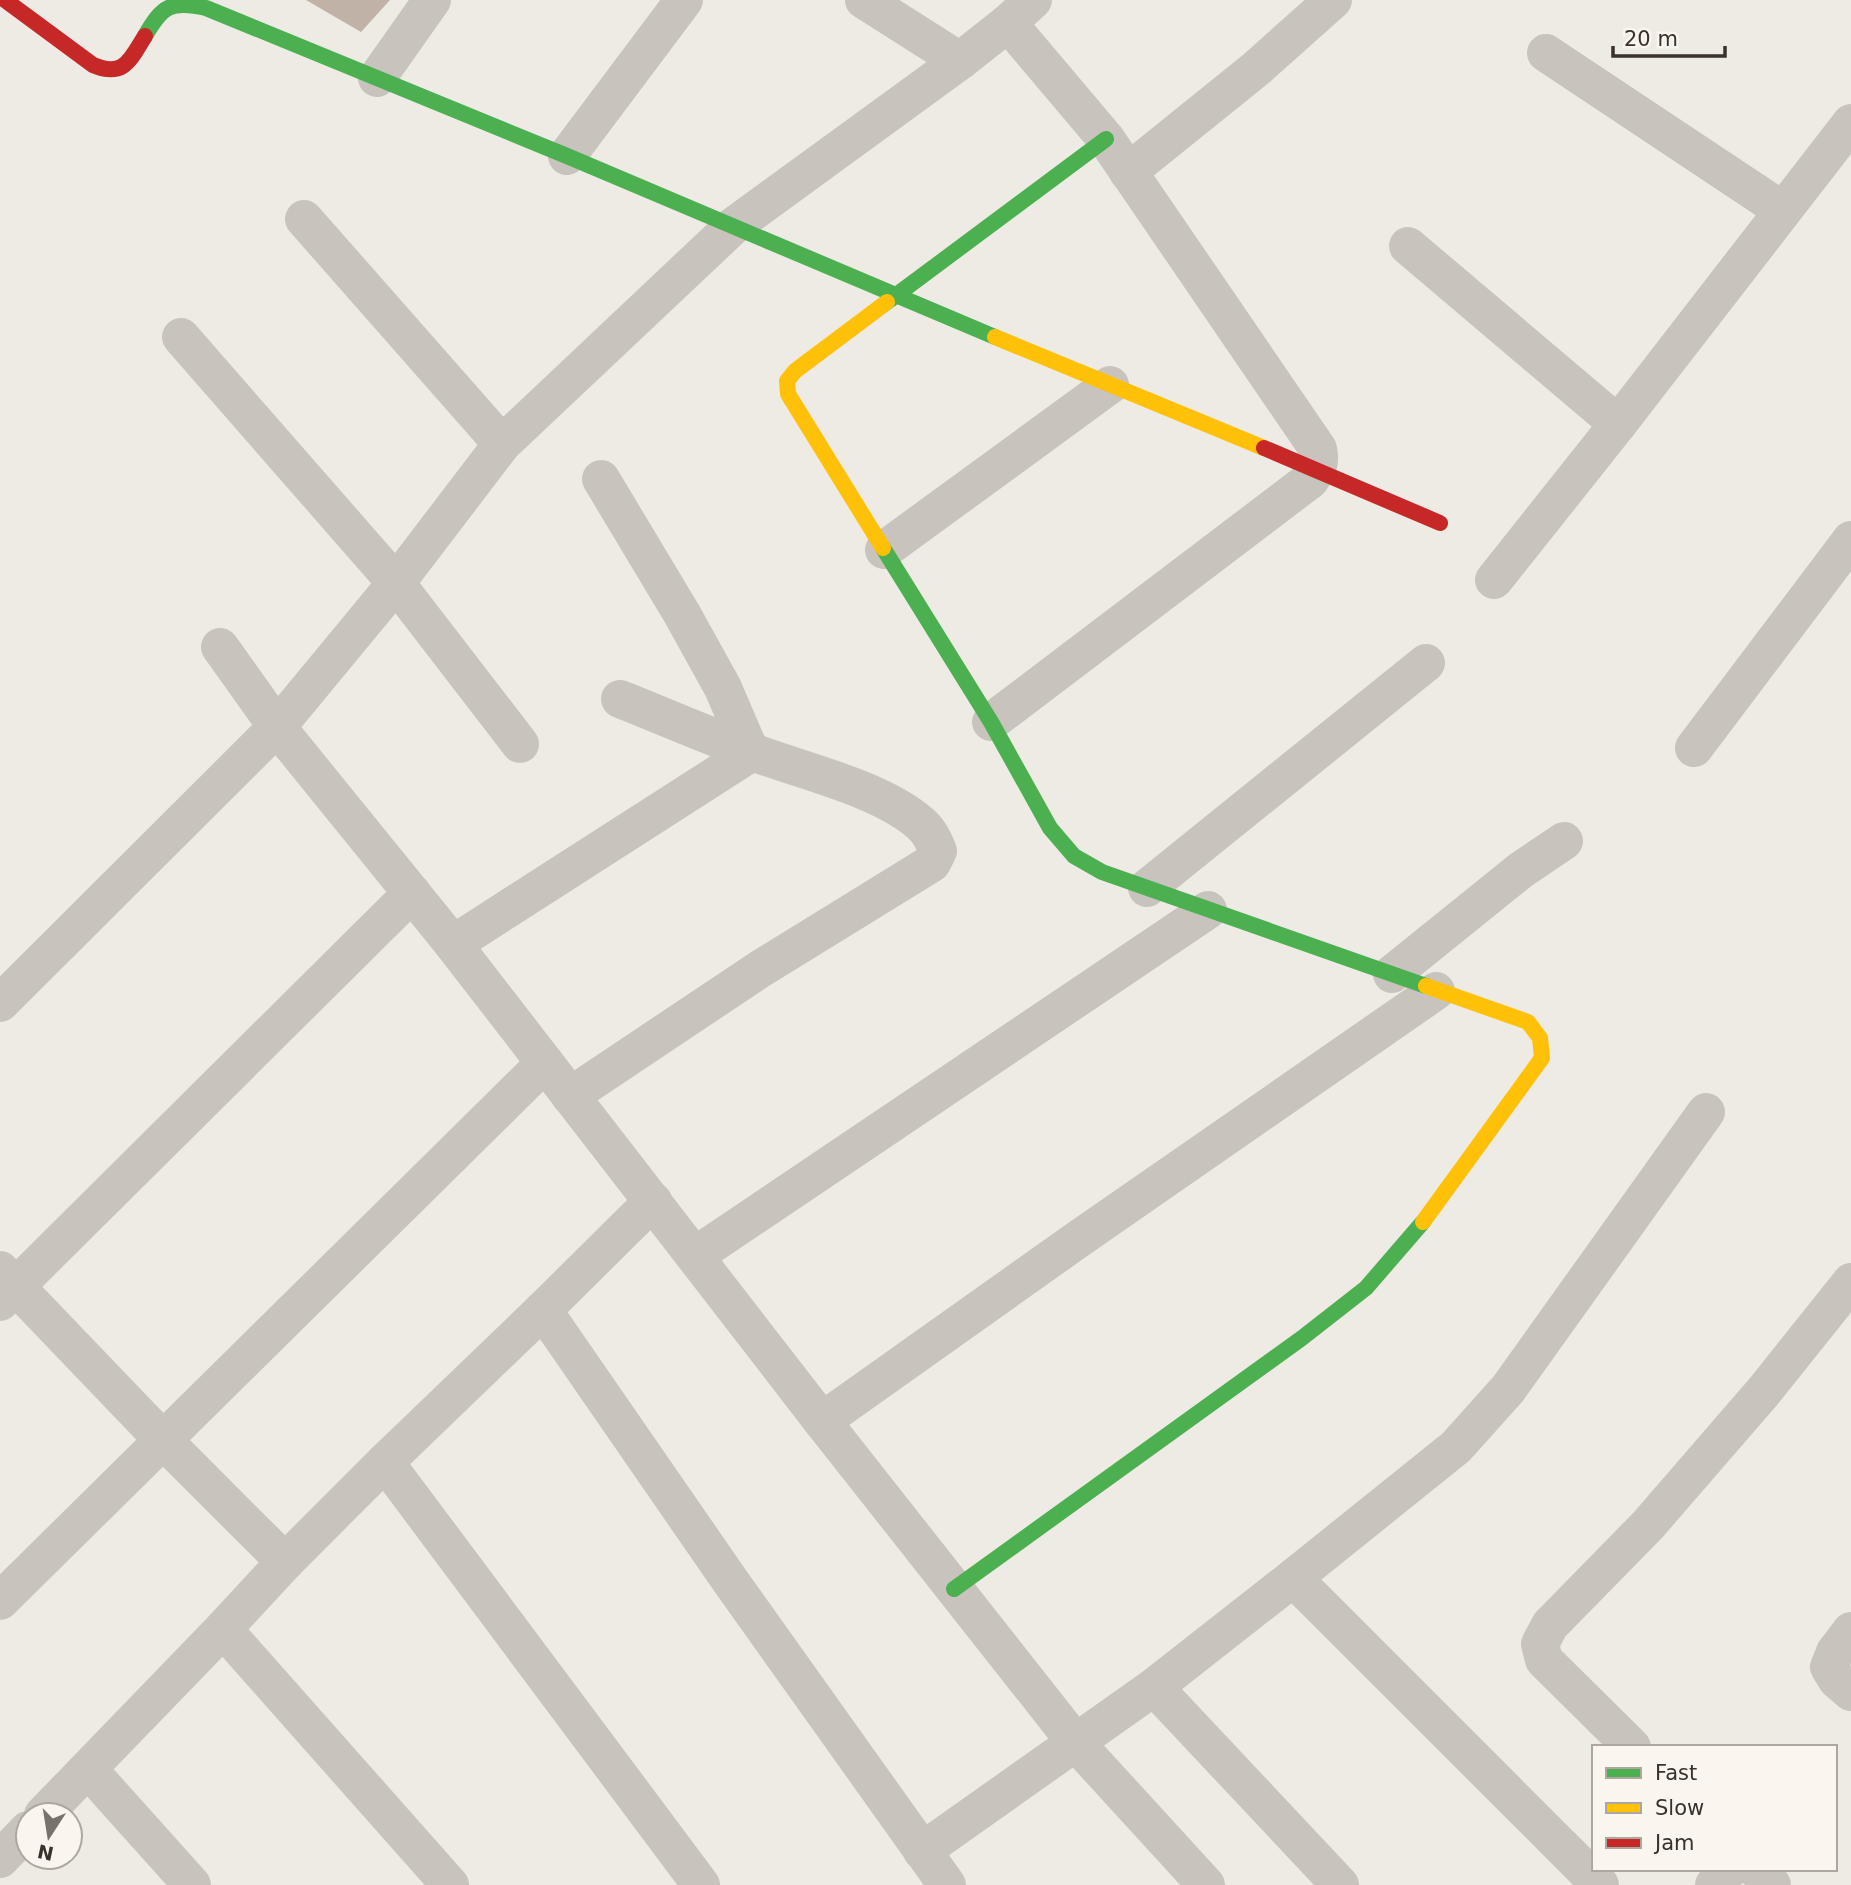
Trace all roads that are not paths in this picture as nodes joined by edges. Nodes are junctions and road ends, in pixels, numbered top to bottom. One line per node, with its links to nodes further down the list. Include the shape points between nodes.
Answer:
1 (5, 0): 9 (street, via 106,70 118,70 126,63 170,4 190,3)
2 (432, 0): 9 (street)
3 (684, 0): 12 (street)
4 (864, 0): 8 (street)
5 (1333, 0): 13 (street)
6 (1021, 12): 8 (street); 11 (street)
7 (1546, 53): 14 (street)
8 (960, 61): 16 (street)
9 (377, 78): 12 (street)
10 (1851, 123): 14 (street)
11 (1107, 139): 13 (street); 18 (street)
12 (567, 156): 16 (street)
13 (1128, 172): 23 (street, via 1318,449)
14 (1782, 210): 21 (street)
15 (304, 219): 22 (street)
16 (732, 227): 18 (street); 22 (street)
17 (1408, 246): 21 (street)
18 (898, 296): 20 (street); 27 (street, via 787,381 788,394)
19 (181, 337): 29 (street)
20 (1110, 385): 23 (street); 27 (street)
21 (1618, 424): 28 (street)
22 (502, 444): 29 (street)
23 (1318, 470): 25 (street); 33 (street)
24 (601, 479): 37 (street, via 723,688)
25 (1440, 523)
26 (1851, 540): 36 (street)
27 (884, 550): 33 (street)
28 (1494, 580)
29 (396, 583): 34 (street); 35 (street)
30 (220, 647): 34 (street)
31 (1426, 663): 39 (street)
32 (620, 699): 37 (street)
33 (991, 722): 39 (street, via 1050,828 1073,856)
34 (278, 727): 40 (street); 45 (street)
35 (520, 744)
36 (1694, 748)
37 (750, 751): 42 (street); 47 (street, via 876,796 907,814 933,838 938,851 932,863 760,969)
38 (1564, 841): 43 (street)
39 (1147, 888): 41 (street)
40 (412, 893): 42 (street); 52 (street)
41 (1208, 910): 43 (street); 50 (street)
42 (453, 944): 46 (street)
43 (1392, 974): 44 (street)
44 (1436, 991): 54 (street); 59 (street, via 1528,1022 1536,1028 1543,1048 1542,1058 1414,1234 1366,1288 1303,1338)
45 (0, 1003)
46 (545, 1063): 47 (street); 55 (street)
47 (570, 1096): 49 (street)
48 (1706, 1112): 58 (street, via 1508,1389 1456,1447)
49 (653, 1201): 50 (street); 53 (street)
50 (696, 1255): 54 (street)
51 (1851, 1282): 66 (street, via 1765,1391 1648,1525 1550,1625 1540,1644 1544,1660)
52 (5, 1286): 55 (street)
53 (543, 1310): 56 (street); 70 (street)
54 (822, 1421): 59 (street)
55 (163, 1440): 57 (street); 60 (street)
56 (385, 1462): 57 (street); 76 (street)
57 (285, 1562): 61 (street)
58 (1293, 1578): 63 (street); 80 (street)
59 (954, 1589): 65 (street)
60 (0, 1601)
61 (223, 1629): 67 (street); 75 (street)
62 (1851, 1631): 64 (street, via 1829,1667)
63 (1154, 1687): 65 (street); 79 (street)
64 (1851, 1692)
65 (1076, 1743): 70 (street); 78 (street)
66 (1630, 1745)
67 (88, 1769): 68 (street); 74 (street)
68 (57, 1801)
69 (14, 1844): 71 (street)
70 (922, 1851): 77 (street)
71 (0, 1859)
72 (1728, 1871): 81 (street)
73 (1758, 1871): 82 (street)
74 (192, 1885)
75 (450, 1885)
76 (701, 1885)
77 (947, 1885)
78 (1206, 1885)
79 (1340, 1885)
80 (1600, 1885)
81 (1714, 1885)
82 (1772, 1885)

